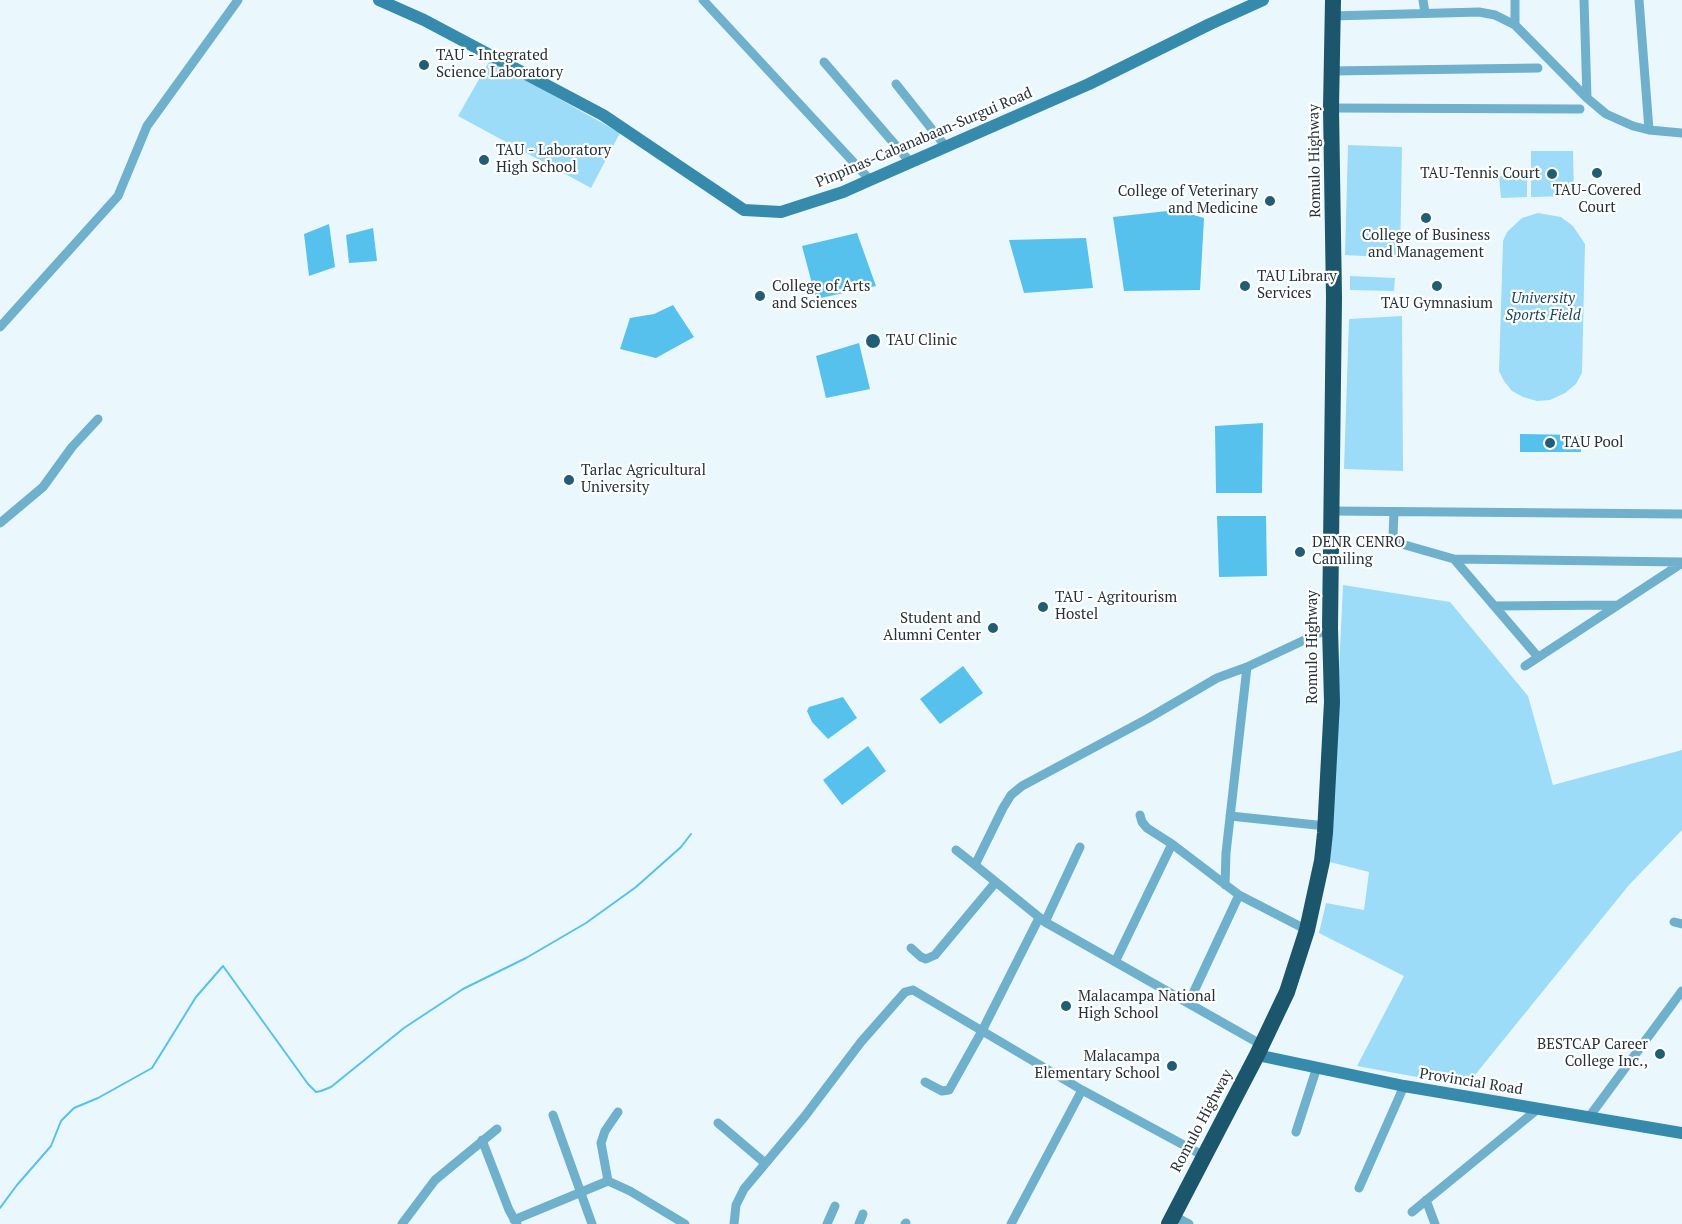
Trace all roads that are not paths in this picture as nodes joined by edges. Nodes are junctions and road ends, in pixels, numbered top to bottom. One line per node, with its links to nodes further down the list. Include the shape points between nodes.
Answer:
1 (238, 0): 24 (street, via 147,126 118,196)
2 (381, 0): 23 (street, Pinpinas-Cabanabaan-Surgui Road, via 603,116 744,210 781,212)
3 (704, 0): 23 (street)
4 (1423, 0): 10 (street)
5 (1515, 0): 11 (street)
6 (1584, 0): 16 (street)
7 (1639, 0): 19 (street)
8 (1260, 1): 21 (street, Pinpinas-Cabanabaan-Surgui Road, via 1089,84)
9 (1332, 8): 10 (street); 14 (highway, Romulo Highway)
10 (1425, 13): 11 (street, via 1479,12)
11 (1515, 25): 16 (street)
12 (824, 62): 22 (street)
13 (1538, 68): 14 (street)
14 (1332, 71): 17 (highway, Romulo Highway)
15 (896, 84): 21 (street)
16 (1587, 98): 19 (street, via 1618,121)
17 (1331, 108): 18 (street); 26 (highway, Romulo Highway, via 1335,271)
18 (1580, 109)
19 (1649, 130): 20 (street)
20 (1682, 133)
21 (946, 147): 22 (street, Pinpinas-Cabanabaan-Surgui Road)
22 (910, 162): 23 (street, Pinpinas-Cabanabaan-Surgui Road)
23 (870, 180)
24 (0, 327)
25 (98, 419): 29 (street, via 43,487)
26 (1332, 511): 27 (street); 34 (highway, Romulo Highway)
27 (1394, 512): 28 (street); 30 (street, via 1393,536 1398,543)
28 (1682, 514)
29 (0, 524)
30 (1454, 559): 31 (street); 33 (street)
31 (1682, 563): 32 (street)
32 (1618, 605): 33 (street); 35 (street)
33 (1494, 606): 35 (street)
34 (1330, 628): 37 (street); 40 (highway, Romulo Highway, via 1332,702)
35 (1538, 657): 36 (street)
36 (1525, 666)
37 (1247, 667): 39 (street); 44 (street, via 1217,678 1022,786 1003,808)
38 (1140, 815): 41 (street, via 1147,828)
39 (1230, 816): 40 (street); 46 (street)
40 (1326, 826): 49 (highway, Romulo Highway)
41 (1172, 844): 46 (street); 51 (street)
42 (1080, 847): 48 (street)
43 (956, 850): 44 (street)
44 (975, 865): 45 (street)
45 (995, 883): 48 (street); 50 (street, via 935,955 926,959)
46 (1225, 885): 47 (street)
47 (1239, 895): 49 (street); 53 (street)
48 (1042, 920): 51 (street); 54 (street)
49 (1307, 930): 55 (highway, Romulo Highway, via 1292,978)
50 (911, 948)
51 (1115, 962): 53 (street)
52 (1682, 991): 63 (street)
53 (1189, 1002): 55 (street)
54 (982, 1032): 57 (street, via 948,1090); 59 (street); 70 (street, via 921,994 905,992)
55 (1260, 1050): 56 (street, Provincial Road); 69 (highway, Romulo Highway)
56 (1317, 1067): 58 (street, Provincial Road); 66 (street)
57 (925, 1082)
58 (1404, 1086): 60 (street, Provincial Road); 72 (street)
59 (1082, 1090): 69 (street); 86 (street)
60 (1539, 1108): 63 (street, Provincial Road); 74 (street)
61 (618, 1112): 71 (street, via 601,1143)
62 (553, 1115): 73 (street)
63 (1589, 1117): 67 (street, Provincial Road)
64 (718, 1123): 70 (street)
65 (497, 1129): 68 (street)
66 (1296, 1132)
67 (1682, 1133)
68 (482, 1140): 79 (street); 80 (street, via 435,1180)
69 (1204, 1156): 78 (highway, Romulo Highway)
70 (765, 1163): 83 (street, via 740,1197)
71 (608, 1181): 73 (street); 82 (street)
72 (1359, 1188)
73 (581, 1194): 79 (street); 81 (street)
74 (1426, 1200): 76 (street); 88 (street)
75 (835, 1206): 84 (street)
76 (1412, 1212)
77 (863, 1214): 85 (street)
78 (1171, 1220): 87 (street)
79 (516, 1222)
80 (402, 1224)
81 (592, 1224)
82 (685, 1224)
83 (734, 1224)
84 (827, 1224)
85 (859, 1224)
86 (1011, 1224)
87 (1189, 1224)
88 (1435, 1224)

